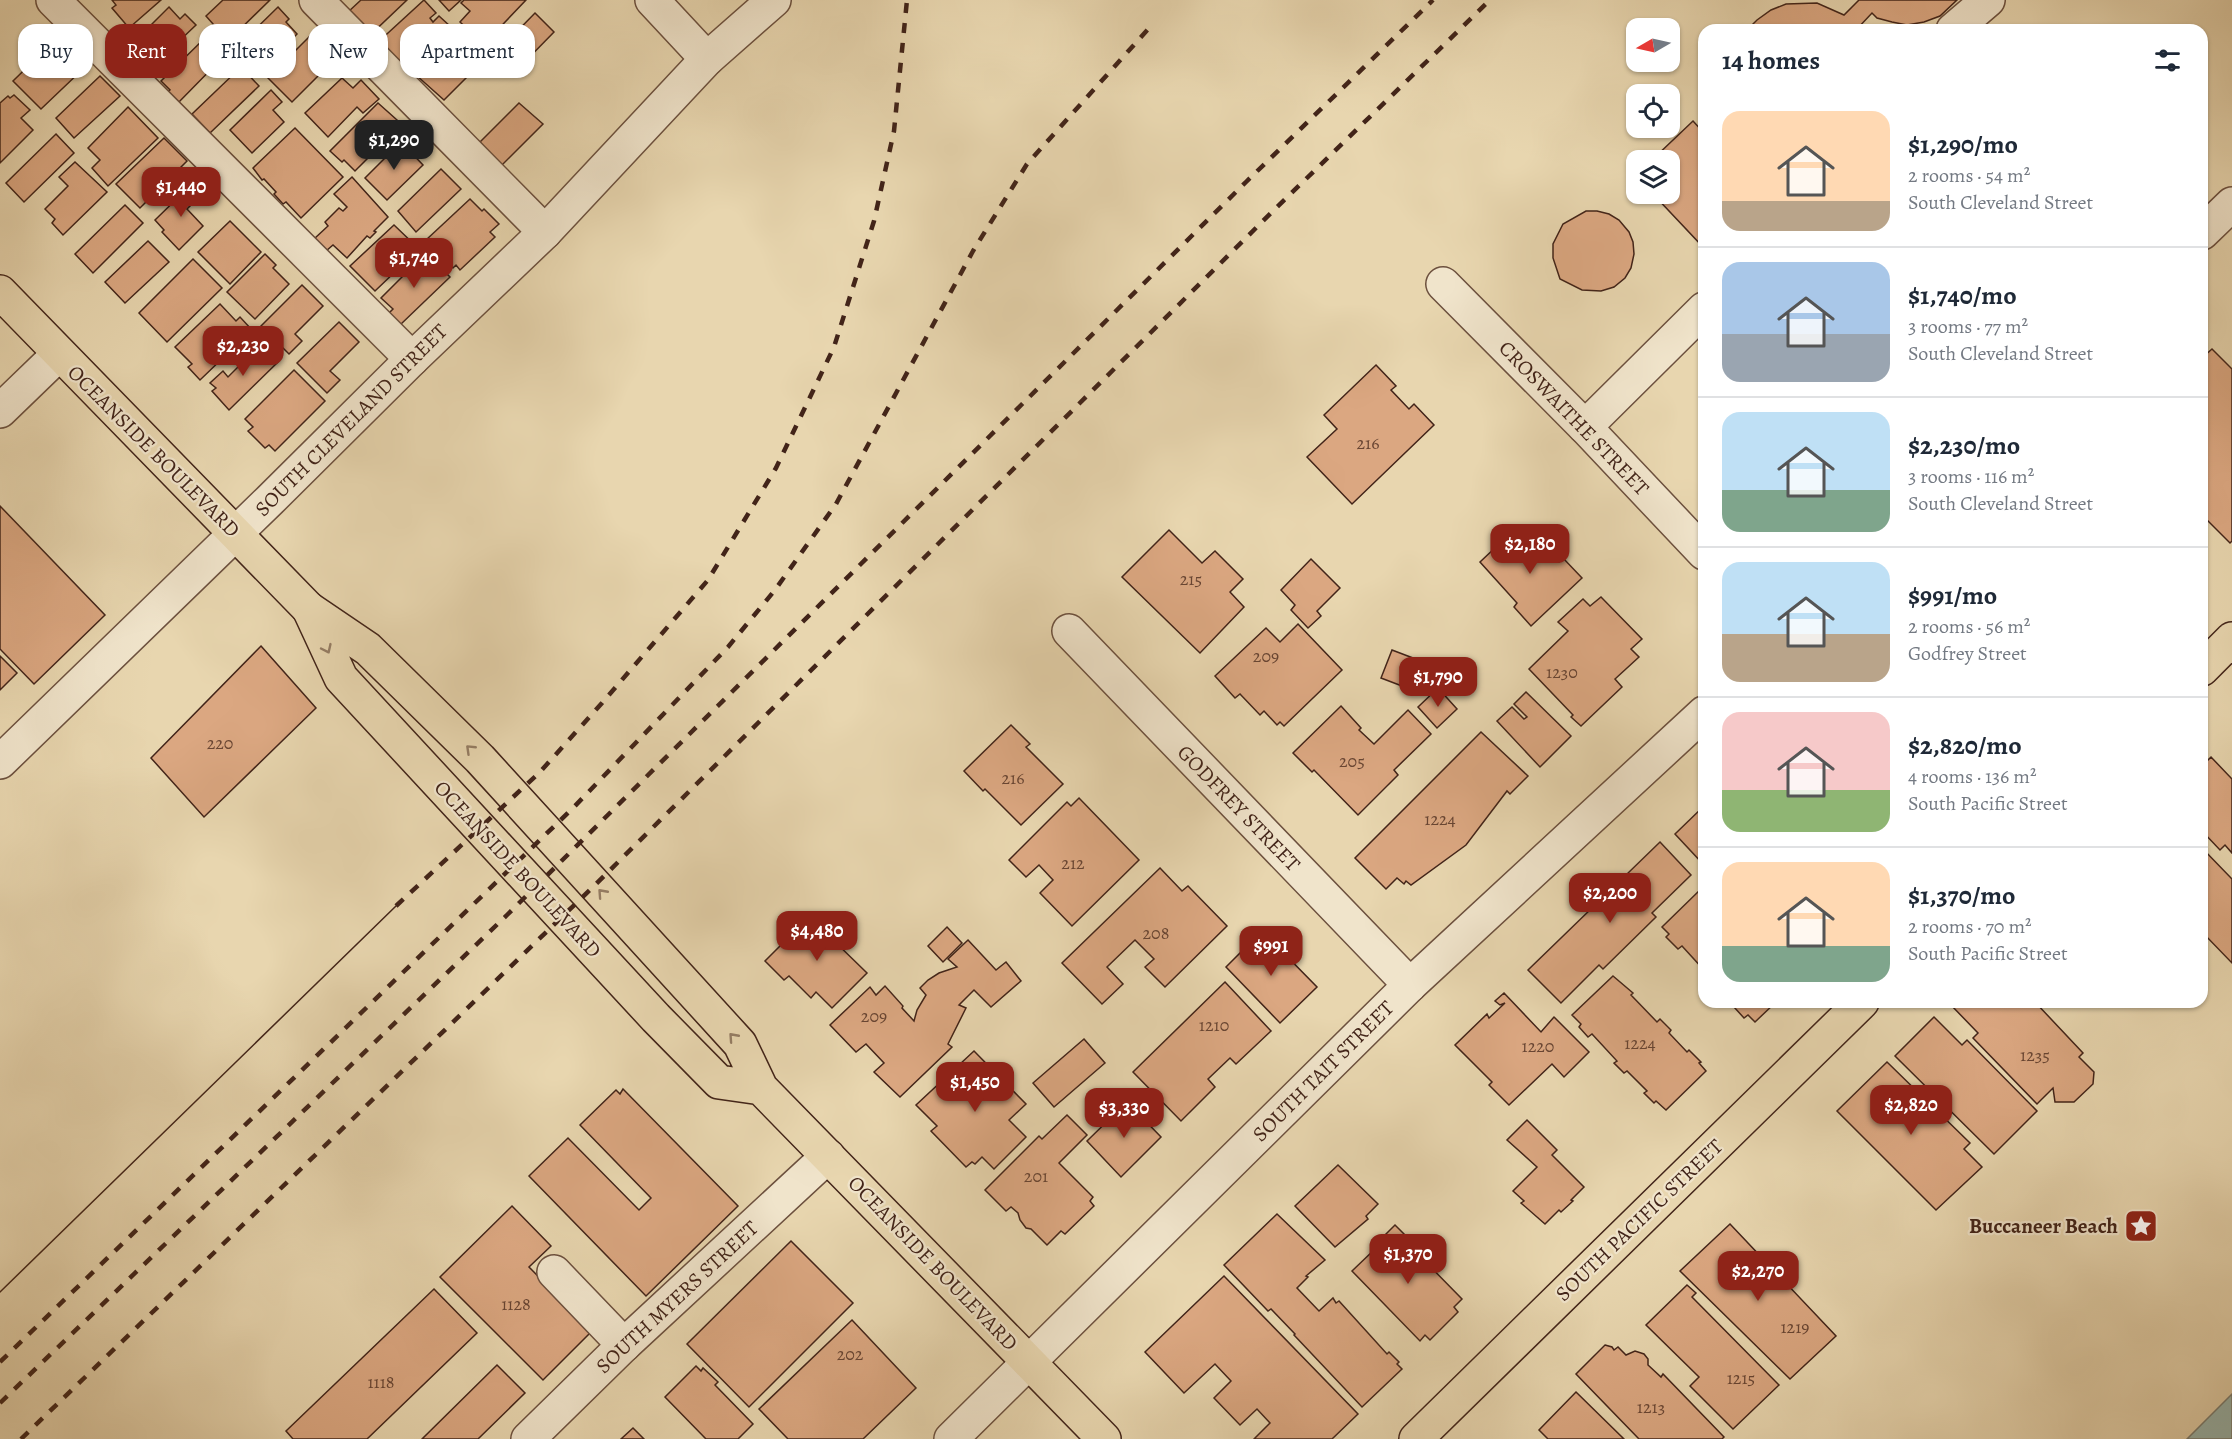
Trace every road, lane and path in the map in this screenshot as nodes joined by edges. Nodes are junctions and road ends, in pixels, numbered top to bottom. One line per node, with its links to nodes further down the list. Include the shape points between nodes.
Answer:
1 (53, 0): 15 (street)
2 (316, 0): 10 (street)
3 (652, 0): 7 (street)
4 (774, 0): 7 (street, SOUTH CLEVELAND STREET)
5 (1988, 0): 6 (street)
6 (1960, 24)
7 (707, 59): 10 (street, SOUTH CLEVELAND STREET)
8 (2232, 204): 9 (street)
9 (2208, 227)
10 (545, 232): 15 (street, SOUTH CLEVELAND STREET)
11 (1443, 284): 17 (street, CROSWAITHE STREET)
12 (0, 292): 14 (main road, OCEANSIDE BOULEVARD)
13 (1698, 315): 17 (street)
14 (59, 354): 16 (street); 18 (main road, OCEANSIDE BOULEVARD)
15 (412, 359): 18 (street, SOUTH CLEVELAND STREET)
16 (0, 411)
17 (1585, 427): 19 (street, CROSWAITHE STREET)
18 (236, 533): 20 (main road, OCEANSIDE BOULEVARD); 25 (street, SOUTH CLEVELAND STREET)
19 (1698, 547)
20 (309, 609): 28 (main road, OCEANSIDE BOULEVARD, one-way to 20, via 740,1044 508,788 368,649); 28 (main road, OCEANSIDE BOULEVARD, one-way to 28, via 340,678 649,1009 719,1082)
21 (1069, 631): 26 (street, GODFREY STREET)
22 (2232, 639): 23 (main road)
23 (2208, 663)
24 (1698, 719): 26 (street, SOUTH TAIT STREET)
25 (0, 762)
26 (1410, 985): 32 (street, SOUTH TAIT STREET)
27 (1856, 1008): 36 (main road, SOUTH PACIFIC STREET)
28 (761, 1088): 29 (main road, OCEANSIDE BOULEVARD)
29 (828, 1156): 31 (street, SOUTH MYERS STREET); 32 (main road, OCEANSIDE BOULEVARD)
30 (554, 1272): 31 (street)
31 (624, 1345): 33 (street, SOUTH MYERS STREET)
32 (1030, 1362): 34 (street, SOUTH TAIT STREET); 35 (main road, OCEANSIDE BOULEVARD)
33 (528, 1439)
34 (951, 1439)
35 (1104, 1439)
36 (1416, 1439)

